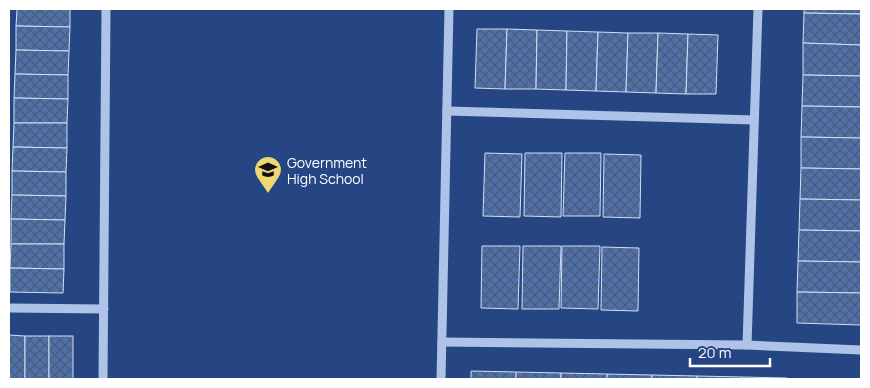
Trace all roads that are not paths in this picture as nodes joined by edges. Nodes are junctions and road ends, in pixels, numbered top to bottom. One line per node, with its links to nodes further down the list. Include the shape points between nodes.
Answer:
1 (106, 9): 7 (street)
2 (449, 9): 4 (street)
3 (758, 9): 5 (street)
4 (447, 111): 5 (street); 8 (street)
5 (754, 120): 9 (street)
6 (9, 308): 7 (street)
7 (104, 309): 11 (street)
8 (442, 342): 9 (street); 12 (street)
9 (747, 345): 10 (street)
10 (861, 350)
11 (103, 379)
12 (442, 379)

